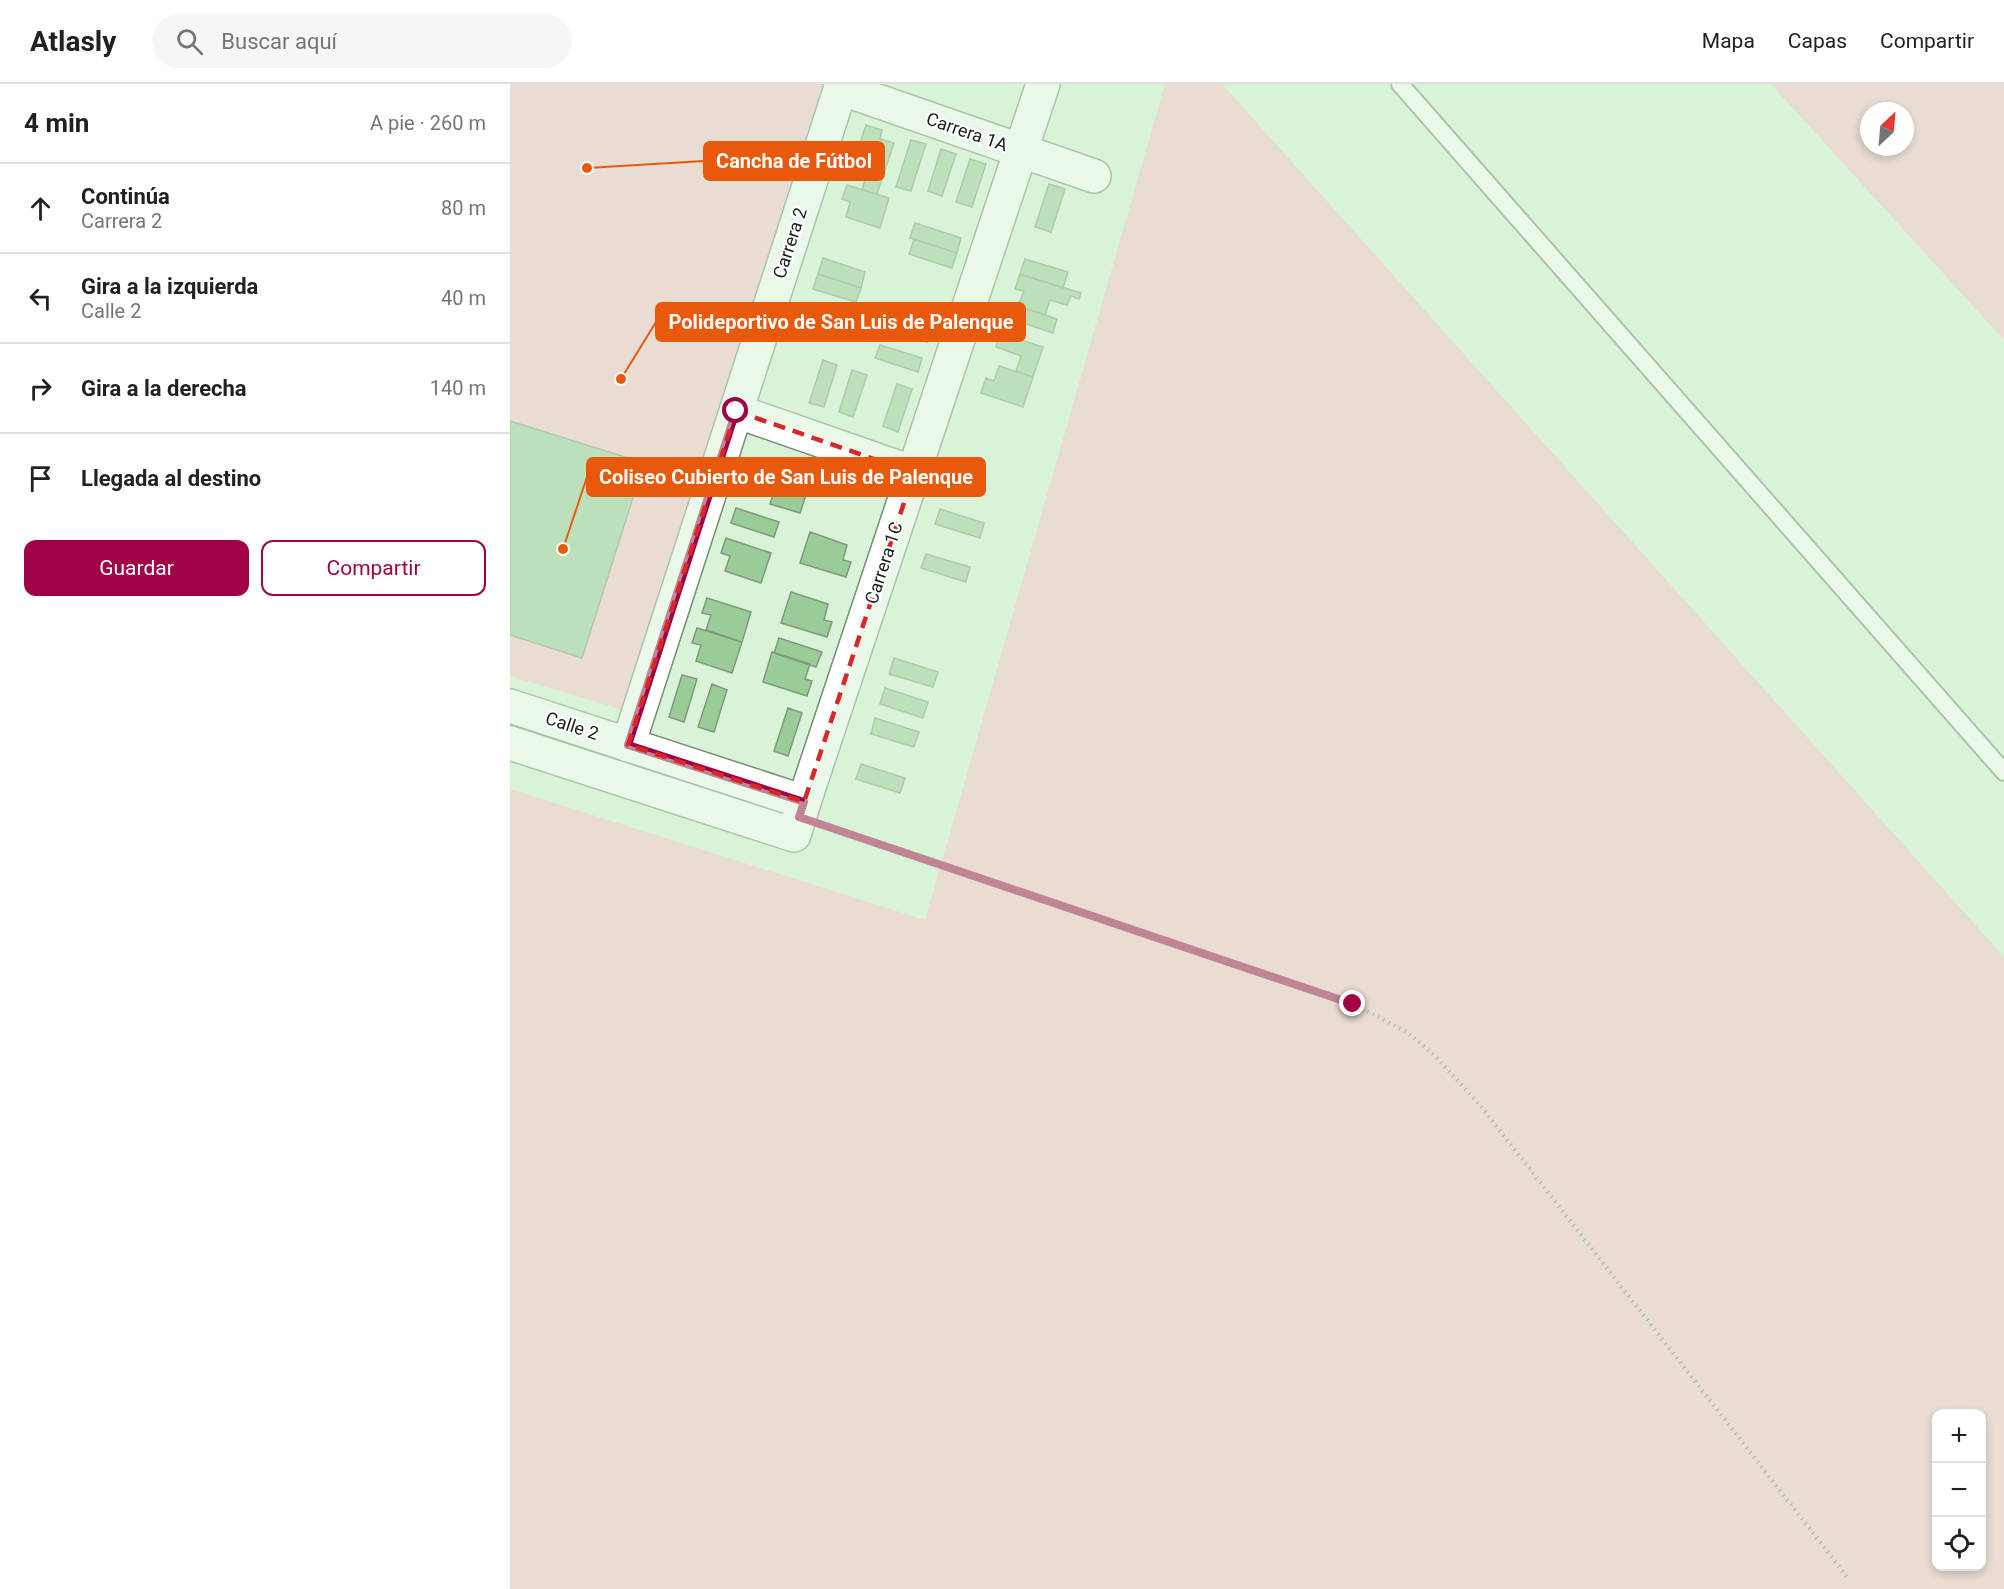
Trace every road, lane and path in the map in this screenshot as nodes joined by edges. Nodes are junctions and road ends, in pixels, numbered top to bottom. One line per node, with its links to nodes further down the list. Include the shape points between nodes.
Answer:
1 (1043, 84): 4 (street, Carrera 1C)
2 (1400, 84): 11 (lane)
3 (841, 86): 4 (street, Carrera 1A); 6 (street, Carrera 2)
4 (1022, 150): 5 (street, Carrera 1A); 7 (street, Carrera 1C)
5 (1094, 176)
6 (736, 411): 7 (street); 10 (street, Carrera 2)
7 (914, 473): 12 (street, Carrera 1C)
8 (510, 706): 10 (street, Calle 2)
9 (510, 742): 12 (street, Calle 2)
10 (628, 745): 12 (street, Calle 2)
11 (2004, 772)
12 (799, 818): 13 (path, via 1353,1004 1407,1032 1480,1105)
13 (1848, 1578)

